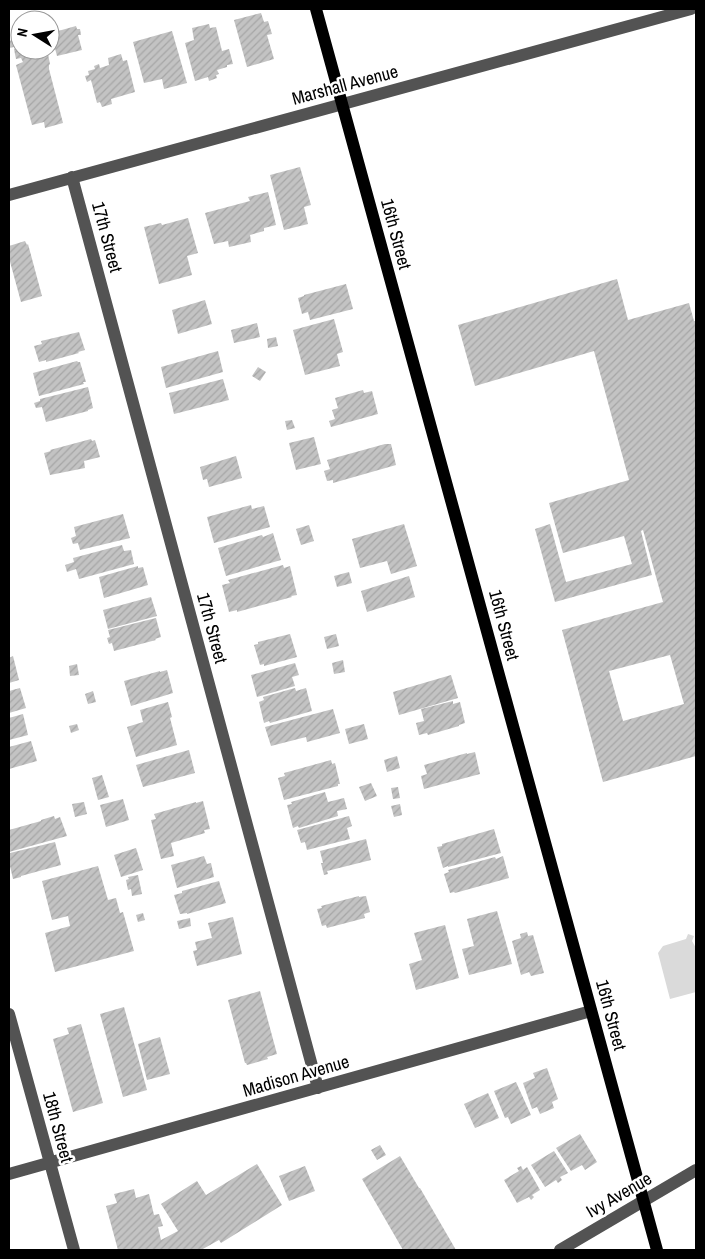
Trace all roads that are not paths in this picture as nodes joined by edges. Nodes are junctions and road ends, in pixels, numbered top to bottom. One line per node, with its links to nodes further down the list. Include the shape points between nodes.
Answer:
1 (316, 9): 3 (main road, 16th Street)
2 (691, 9): 3 (street, Marshall Avenue)
3 (342, 104): 4 (street, Marshall Avenue); 6 (main road, 16th Street)
4 (72, 177): 5 (street, Marshall Avenue); 8 (street, 17th Street)
5 (9, 195)
6 (592, 1011): 8 (street, Madison Avenue); 12 (main road, 16th Street)
7 (9, 1014): 9 (street, 18th Street)
8 (318, 1088): 9 (street, Madison Avenue)
9 (50, 1163): 11 (street, Madison Avenue); 13 (street, 18th Street)
10 (696, 1170): 12 (street, Ivy Avenue)
11 (9, 1174)
12 (644, 1201): 14 (street, Ivy Avenue); 15 (main road, 16th Street)
13 (74, 1250)
14 (560, 1250)
15 (657, 1250)

